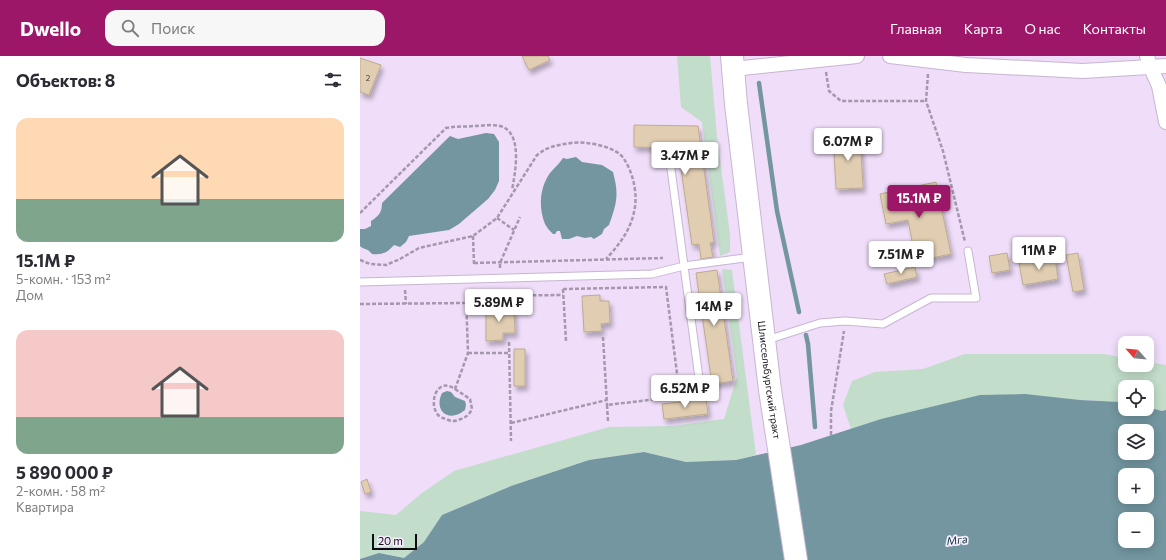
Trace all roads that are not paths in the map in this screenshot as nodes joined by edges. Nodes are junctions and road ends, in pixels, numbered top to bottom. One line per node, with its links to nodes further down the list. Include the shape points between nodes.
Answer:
1 (857, 56): 3 (street)
2 (890, 56): 4 (street)
3 (809, 58): 6 (street)
4 (929, 58): 5 (street, via 966,65 1083,71)
5 (1148, 61): 7 (street); 8 (street, via 1159,86)
6 (732, 62): 11 (main road, Шлиссельбургский тракт)
7 (1166, 66)
8 (1166, 122)
9 (669, 154): 12 (lane)
10 (968, 251): 14 (lane, via 976,298 931,298 883,324 846,321 820,323)
11 (754, 257): 12 (lane); 14 (main road, Шлиссельбургский тракт)
12 (684, 266): 13 (lane, via 652,274); 15 (lane)
13 (360, 282)
14 (764, 341): 16 (main road, Шлиссельбургский тракт)
15 (701, 393)
16 (796, 560)

